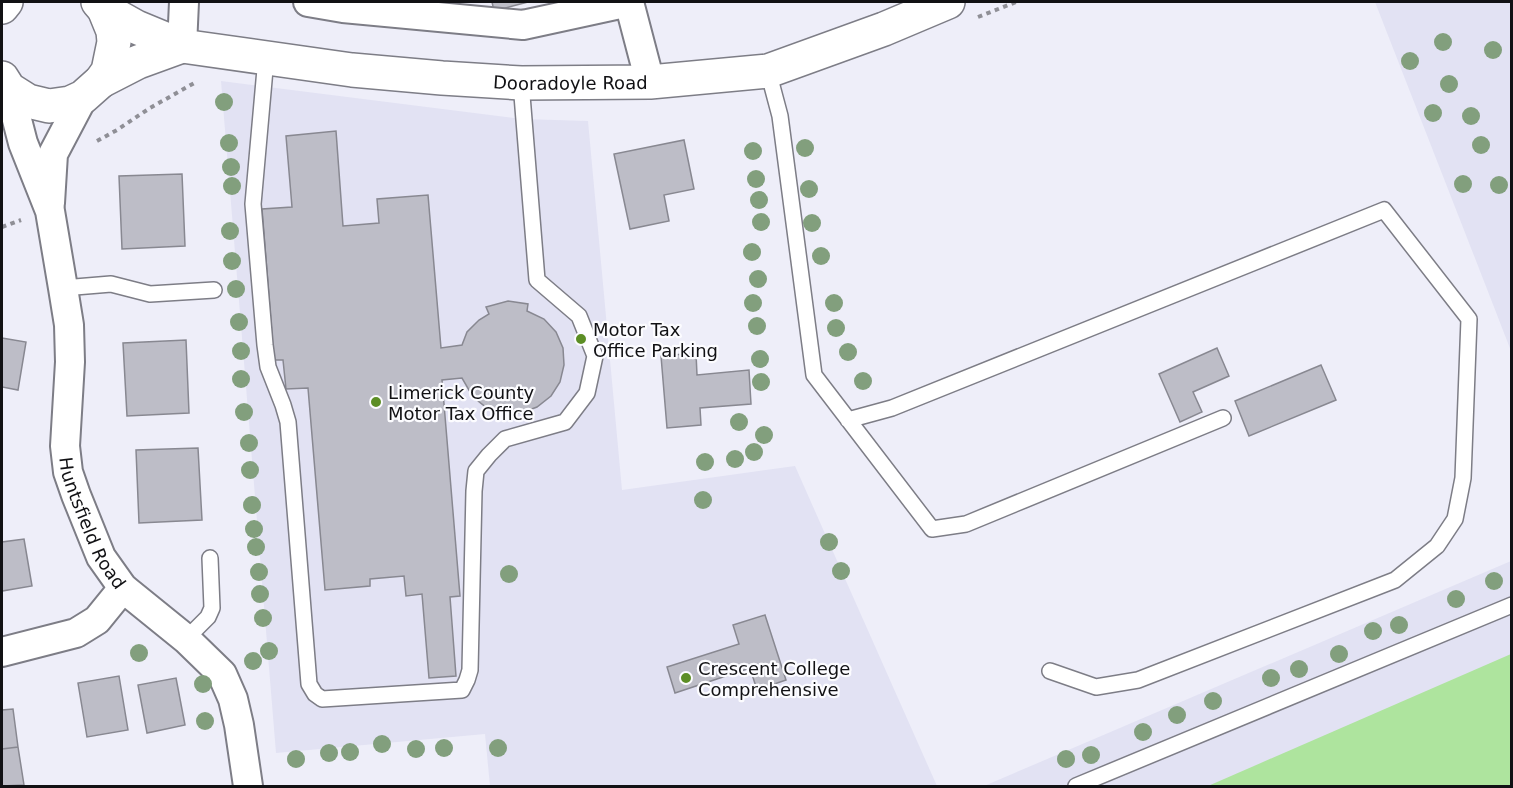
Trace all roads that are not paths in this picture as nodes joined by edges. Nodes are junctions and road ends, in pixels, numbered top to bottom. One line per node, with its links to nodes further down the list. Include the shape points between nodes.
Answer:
1 (6, 2): 7 (main road)
2 (184, 2): 9 (street)
3 (308, 2): 4 (street, via 343,9 522,26)
4 (629, 2): 12 (street)
5 (948, 2): 8 (main road, Dooradoyle Road)
6 (101, 5): 9 (main road, Dooradoyle Road, via 136,27); 15 (main road, via 114,42 108,71)
7 (2, 7)
8 (906, 10): 11 (main road, Dooradoyle Road, via 884,29)
9 (182, 46): 10 (main road, Dooradoyle Road); 15 (main road, Dooradoyle Road, via 138,62)
10 (266, 57): 14 (main road, Dooradoyle Road, via 352,70); 14 (lane, via 253,204 263,322 268,368 288,422 309,684 322,699 462,690 470,670 476,471 505,439 565,422 587,393 595,356 579,316 537,280)
11 (768, 71): 12 (main road, Dooradoyle Road); 20 (lane, via 780,116 814,375)
12 (650, 82): 14 (main road, Dooradoyle Road)
13 (5, 84): 15 (main road, Dooradoyle Road, via 28,101 49,106 70,103); 16 (street, Huntsfield Road)
14 (521, 84)
15 (92, 89): 16 (street, Huntsfield Road, via 53,154)
16 (50, 211): 17 (street, Huntsfield Road)
17 (63, 288): 18 (lane, via 111,284 150,294); 22 (street, Huntsfield Road, via 69,325 65,446 68,472 101,557)
18 (214, 290)
19 (1223, 418): 20 (lane, via 966,524 932,529)
20 (848, 420): 26 (lane, via 892,408 1384,210 1469,320 1463,478 1455,519 1437,546 1395,580 1138,680 1096,687)
21 (210, 558): 24 (lane, via 212,608)
22 (123, 588): 24 (street, Huntsfield Road); 25 (street, via 97,620 76,633)
23 (1512, 605): 28 (lane)
24 (186, 639): 27 (street, Huntsfield Road, via 222,674 233,699)
25 (2, 652)
26 (1050, 671)
27 (248, 786)
28 (1076, 786)

